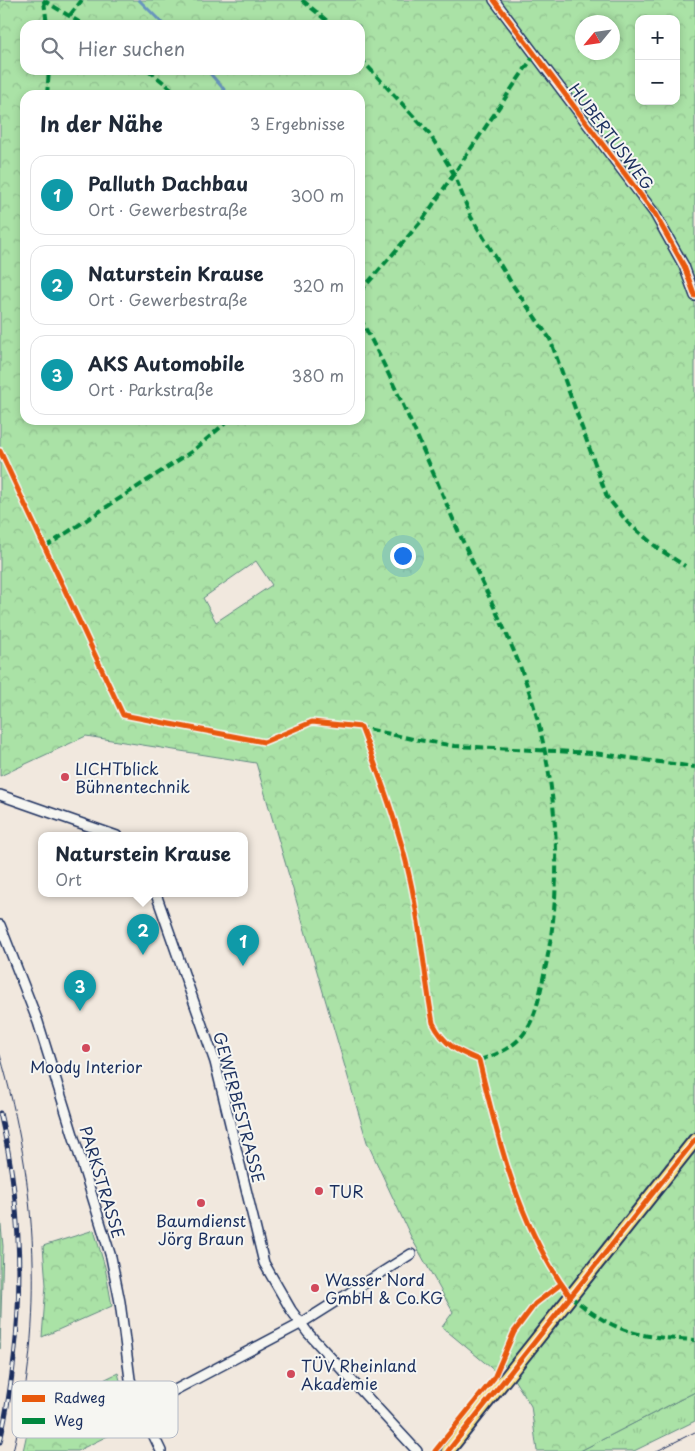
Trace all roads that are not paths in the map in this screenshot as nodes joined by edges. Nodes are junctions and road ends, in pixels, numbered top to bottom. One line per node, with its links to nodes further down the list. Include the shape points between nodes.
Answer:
1 (494, 0): 2 (street, HUBERTUSWEG, via 655,214 679,257)
2 (695, 296)
3 (0, 795): 4 (street)
4 (106, 832)
5 (157, 897): 9 (street, GEWERBESTRASSE, via 215,1062 261,1256)
6 (0, 925): 10 (street, PARKSTRASSE, via 38,1022 111,1257)
7 (695, 1140): 15 (main road)
8 (411, 1254): 9 (street)
9 (300, 1324): 11 (street); 14 (street, GEWERBESTRASSE)
10 (132, 1381)
11 (178, 1388)
12 (155, 1438): 13 (street, PARKSTRASSE)
13 (161, 1451)
14 (418, 1451)
15 (448, 1451)

